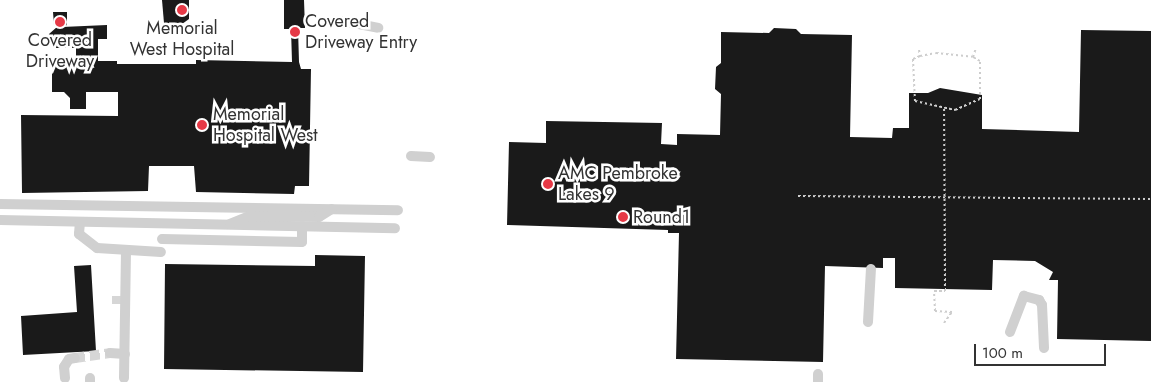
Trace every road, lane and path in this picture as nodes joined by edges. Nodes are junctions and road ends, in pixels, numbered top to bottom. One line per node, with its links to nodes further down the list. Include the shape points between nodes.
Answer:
1 (343, 20): 2 (street)
2 (378, 28)
3 (976, 48): 6 (path)
4 (919, 50): 5 (path)
5 (920, 56): 6 (path, via 936,53); 7 (path, via 913,59 915,101)
6 (973, 57): 7 (path, via 980,61 980,99 955,110)
7 (944, 109): 12 (path)
8 (411, 156): 9 (street)
9 (430, 157)
10 (798, 196): 12 (path)
11 (1151, 198): 12 (path)
12 (945, 199): 26 (path, via 945,291 934,291 934,311 952,312)
13 (0, 204): 15 (street)
14 (398, 210): 15 (street, via 332,209)
15 (303, 217): 17 (street, via 250,216 228,225); 18 (street); 19 (street, via 302,242)
16 (0, 220): 17 (street)
17 (80, 222): 20 (street, via 79,234 89,244)
18 (395, 228)
19 (162, 239)
20 (126, 252): 21 (street); 23 (street)
21 (161, 252)
22 (871, 270): 25 (street)
23 (126, 290): 24 (street); 24 (street)
24 (120, 303): 30 (street)
25 (868, 322)
26 (944, 323)
27 (1010, 332): 28 (street, via 1027,294 1042,305)
28 (1044, 348)
29 (110, 354): 30 (street)
30 (125, 354): 33 (street)
31 (75, 358): 32 (street, via 69,359 64,368)
32 (65, 378)
33 (124, 378)

